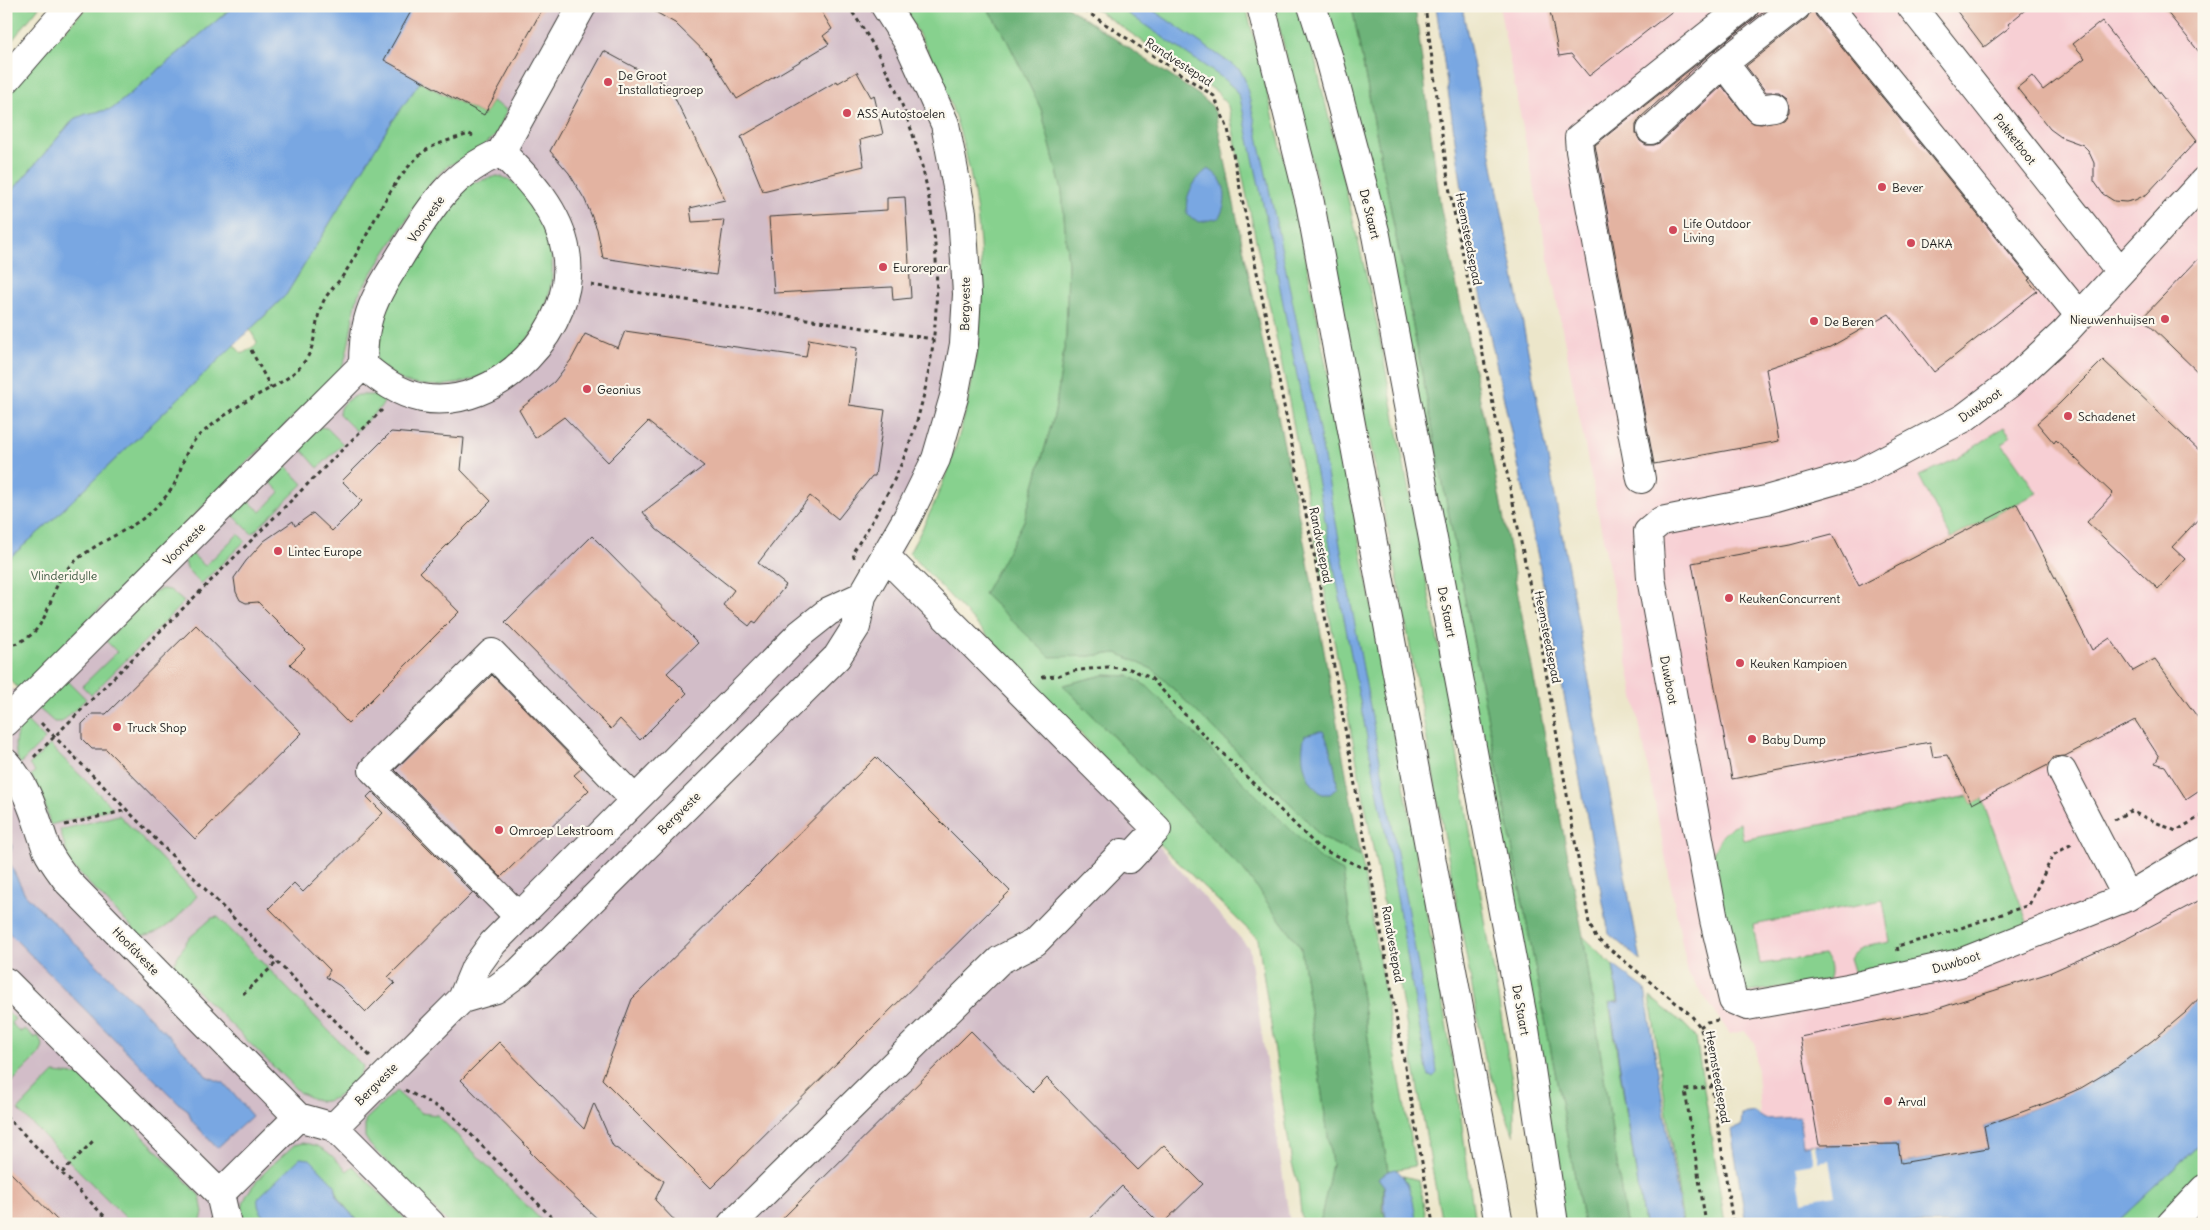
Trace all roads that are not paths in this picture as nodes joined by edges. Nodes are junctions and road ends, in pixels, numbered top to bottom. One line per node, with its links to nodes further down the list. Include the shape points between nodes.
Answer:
1 (70, 6): 11 (street)
2 (582, 6): 14 (street)
3 (885, 6): 20 (street, Bergveste, via 908,42 945,124 962,214 967,294 964,344 954,397 936,459)
4 (1261, 6): 38 (street, via 1310,203)
5 (1312, 6): 39 (street, De Staart, via 1376,234 1523,1019)
6 (1745, 6): 19 (street, via 1579,138)
7 (1797, 6): 10 (street)
8 (1828, 6): 17 (street)
9 (1911, 6): 16 (street, Pakketboot)
10 (1724, 63): 12 (street, via 1759,109); 13 (street)
11 (6, 80)
12 (1774, 107)
13 (1651, 130)
14 (501, 152): 18 (street, Voorveste, via 481,161 458,178 433,204 381,288 368,318); 18 (street, via 541,194 566,252 566,281 558,310 543,340 522,364 493,386 453,398 423,398 401,392)
15 (2204, 181): 16 (street, Duwboot)
16 (2120, 271): 17 (street, Duwboot)
17 (2080, 316): 27 (street, Duwboot, via 2009,384 1964,418 1860,473 1766,500 1661,521 1648,532 1652,588 1714,920 1733,1000 1747,1006 1960,963)
18 (363, 365): 22 (street, Voorveste)
19 (1641, 479)
20 (886, 557): 21 (street, Bergveste); 37 (street, via 1147,819 1128,841 1126,856 1035,942 1000,960)
21 (862, 596): 25 (street, Bergveste, via 829,611 800,634); 30 (street, Bergveste, via 856,627 837,657 519,972 496,989)
22 (15, 713)
23 (11, 769): 31 (street, Hoofdveste, via 30,798 48,852 68,882)
24 (2062, 771): 27 (street)
25 (635, 800): 28 (street, Bergveste); 28 (street, via 492,653 373,770)
26 (2204, 850): 27 (street, Duwboot)
27 (2127, 897)
28 (519, 917): 30 (street, Bergveste, via 493,943 475,968)
29 (6, 982): 34 (street)
30 (462, 999): 32 (street, Bergveste)
31 (298, 1118): 32 (street); 34 (street)
32 (334, 1127): 36 (street)
33 (2204, 1189): 40 (street)
34 (220, 1194): 35 (street)
35 (227, 1224)
36 (431, 1224)
37 (732, 1224)
38 (1499, 1224)
39 (1554, 1224)
40 (2171, 1224)

